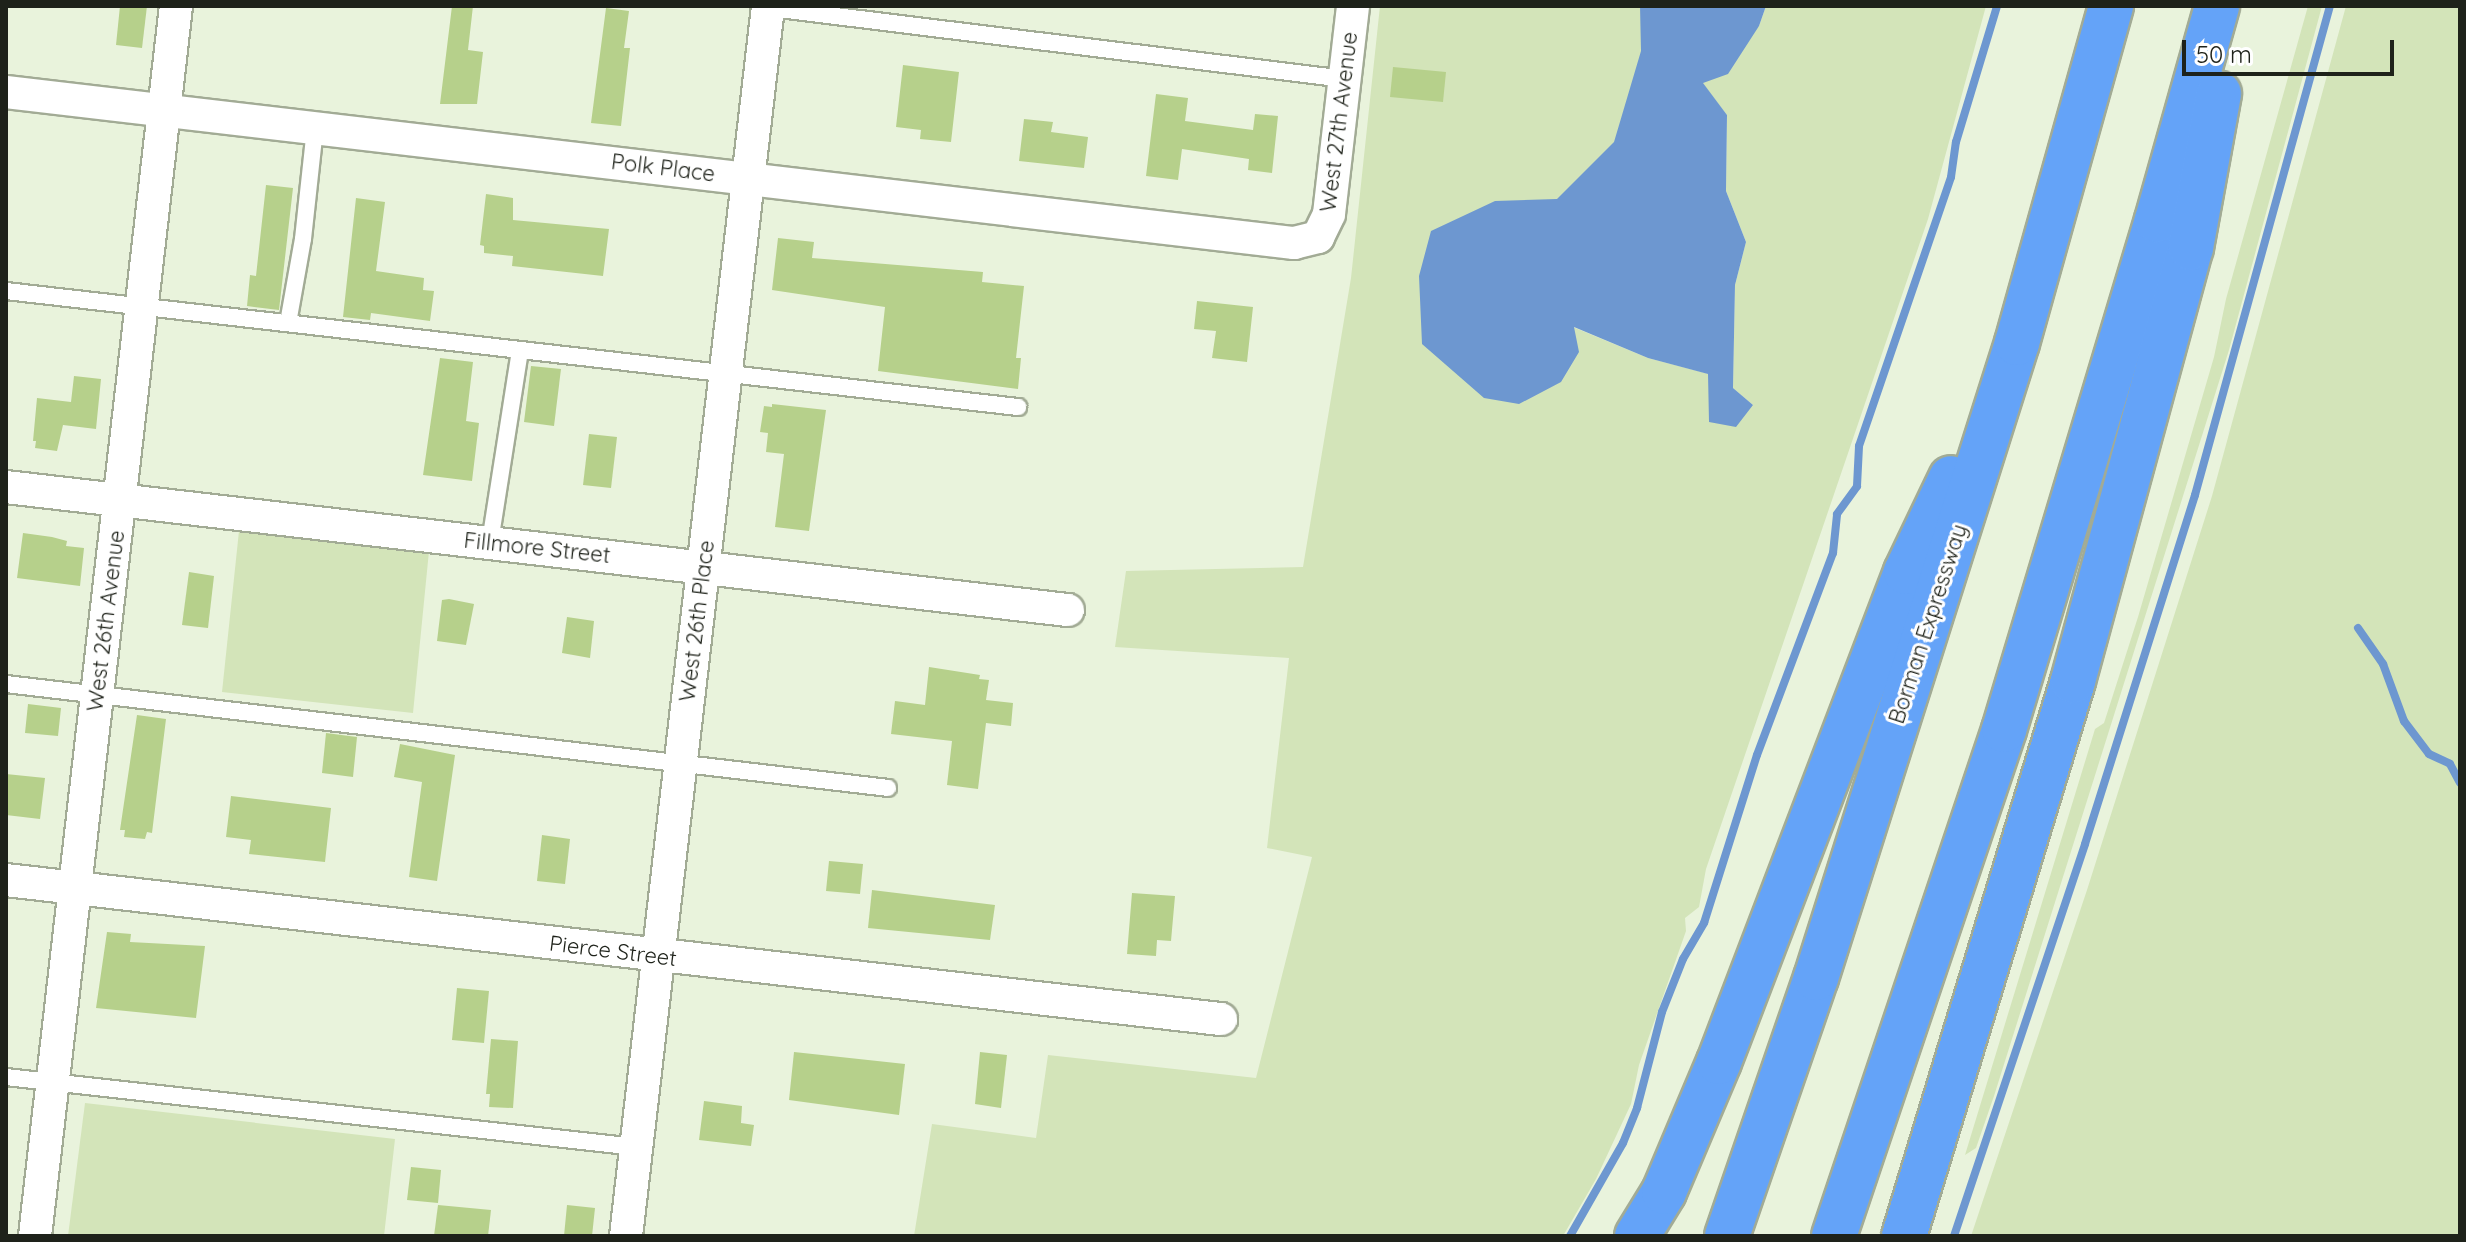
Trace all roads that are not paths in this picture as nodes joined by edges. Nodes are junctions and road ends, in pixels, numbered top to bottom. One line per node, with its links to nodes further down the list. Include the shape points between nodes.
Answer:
1 (176, 6): 9 (street, West 26th Avenue)
2 (765, 6): 7 (lane); 11 (street, West 26th Place)
3 (1353, 6): 7 (street, West 27th Avenue)
4 (2111, 6): 16 (highway, Borman Expressway)
5 (2217, 6): 40 (highway, via 2004,730)
6 (2235, 6): 41 (highway, via 2191,248 2073,681)
7 (1345, 79): 12 (street, West 27th Avenue, via 1332,199)
8 (6, 92): 9 (street, Polk Place)
9 (164, 110): 10 (street, Polk Place); 14 (street, West 26th Avenue)
10 (315, 128): 11 (street, Polk Place); 15 (lane)
11 (749, 178): 12 (street, Polk Place, via 1294,243); 18 (street, West 26th Place)
12 (1318, 237)
13 (6, 291): 14 (lane)
14 (141, 307): 15 (lane); 21 (street, West 26th Avenue)
15 (288, 323): 17 (lane)
16 (2017, 343): 38 (highway, via 1906,572 1719,1062 1664,1192); 39 (highway, Borman Expressway, via 1816,978)
17 (520, 350): 18 (lane); 22 (lane)
18 (726, 373): 19 (lane); 23 (street, West 26th Place)
19 (1018, 407)
20 (6, 487): 21 (street, Fillmore Street)
21 (120, 500): 22 (street, Fillmore Street); 26 (street, West 26th Avenue)
22 (490, 542): 23 (street, Fillmore Street)
23 (703, 566): 24 (street, Fillmore Street); 27 (street, West 26th Place)
24 (1068, 610)
25 (6, 684): 26 (lane)
26 (97, 695): 27 (lane); 30 (street, West 26th Avenue)
27 (681, 764): 28 (lane); 31 (street, West 26th Place)
28 (888, 788)
29 (6, 880): 30 (street, Pierce Street)
30 (75, 888): 31 (street, Pierce Street); 34 (street, West 26th Avenue)
31 (658, 956): 32 (street, Pierce Street); 35 (street, West 26th Place)
32 (1221, 1019)
33 (6, 1077): 34 (lane)
34 (53, 1083): 35 (lane); 36 (street, West 26th Avenue)
35 (636, 1147): 37 (street, West 26th Place)
36 (35, 1236)
37 (626, 1236)
38 (1637, 1236)
39 (1727, 1236)
40 (1834, 1236)
41 (1904, 1236)

